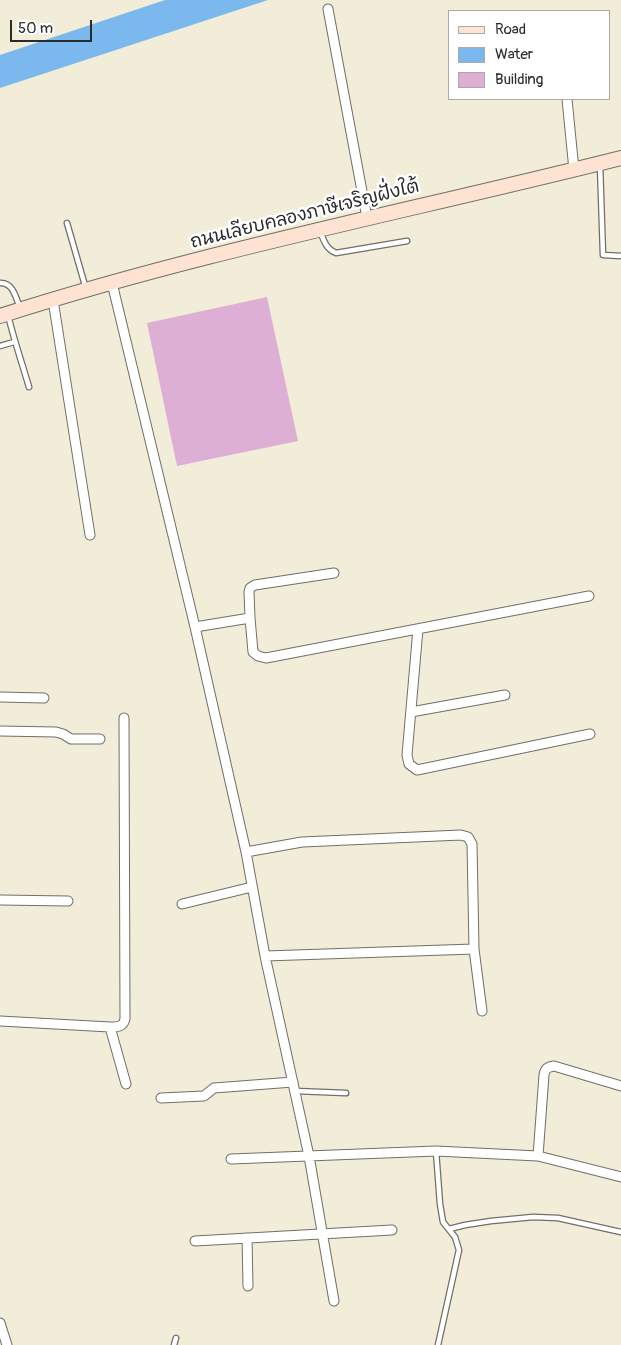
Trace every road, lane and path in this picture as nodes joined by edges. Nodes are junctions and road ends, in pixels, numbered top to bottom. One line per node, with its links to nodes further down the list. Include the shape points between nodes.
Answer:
1 (328, 8): 6 (street)
2 (567, 100): 5 (street)
3 (621, 158): 4 (street, ถนนเลียบคลองภาษีเจริญฝั่งใต้)
4 (600, 164): 5 (street, ถนนเลียบคลองภาษีเจริญฝั่งใต้); 10 (lane, via 603,255)
5 (574, 170): 6 (street, ถนนเลียบคลองภาษีเจริญฝั่งใต้)
6 (367, 218): 8 (street, ถนนเลียบคลองภาษีเจริญฝั่งใต้)
7 (67, 223): 13 (lane)
8 (319, 230): 9 (lane, via 327,248 336,253); 12 (street, ถนนเลียบคลองภาษีเจริญฝั่งใต้)
9 (407, 241)
10 (621, 256)
11 (0, 283): 15 (lane, via 8,283 11,288)
12 (112, 283): 13 (street, ถนนเลียบคลองภาษีเจริญฝั่งใต้); 23 (street)
13 (86, 290): 14 (street, ถนนเลียบคลองภาษีเจริญฝั่งใต้)
14 (53, 300): 15 (street, ถนนเลียบคลองภาษีเจริญฝั่งใต้); 19 (street)
15 (9, 314): 16 (lane)
16 (14, 342): 17 (lane); 18 (lane)
17 (0, 346)
18 (29, 387)
19 (90, 535)
20 (334, 573): 22 (street, via 255,585 250,588)
21 (589, 596): 24 (street)
22 (250, 618): 23 (street); 24 (street, via 253,652 266,658)
23 (195, 627): 33 (street)
24 (418, 629): 28 (street)
25 (505, 696): 28 (street)
26 (0, 697): 27 (street)
27 (44, 698)
28 (411, 712): 31 (street, via 407,755 409,764 417,770)
29 (124, 718): 42 (street, via 125,1018 119,1027)
30 (0, 731): 32 (street, via 56,732 71,739)
31 (590, 734)
32 (100, 739)
33 (246, 852): 34 (street); 38 (street, via 302,842 468,837 472,844)
34 (252, 887): 37 (street); 39 (street)
35 (0, 900): 36 (street)
36 (68, 901)
37 (182, 904)
38 (474, 949): 39 (street); 40 (street)
39 (264, 956): 45 (street)
40 (482, 1011)
41 (0, 1021): 42 (street)
42 (110, 1027): 43 (street)
43 (126, 1084)
44 (621, 1086): 50 (street, via 548,1067 544,1075)
45 (294, 1087): 46 (lane); 47 (street, via 214,1088 204,1096); 49 (street)
46 (346, 1092)
47 (161, 1098)
48 (436, 1151): 49 (street); 50 (street); 53 (lane, via 443,1222)
49 (310, 1156): 51 (street); 56 (street)
50 (538, 1156): 52 (street)
51 (231, 1159)
52 (621, 1177)
53 (449, 1229): 55 (lane, via 533,1216 558,1218); 65 (lane, via 459,1250)
54 (392, 1230): 56 (street)
55 (621, 1232)
56 (323, 1233): 57 (street); 60 (street)
57 (247, 1238): 58 (street); 59 (street)
58 (194, 1241)
59 (248, 1286)
60 (334, 1301)
61 (0, 1323): 63 (street)
62 (176, 1338): 64 (lane)
63 (8, 1345)
64 (174, 1345)
65 (438, 1345)

